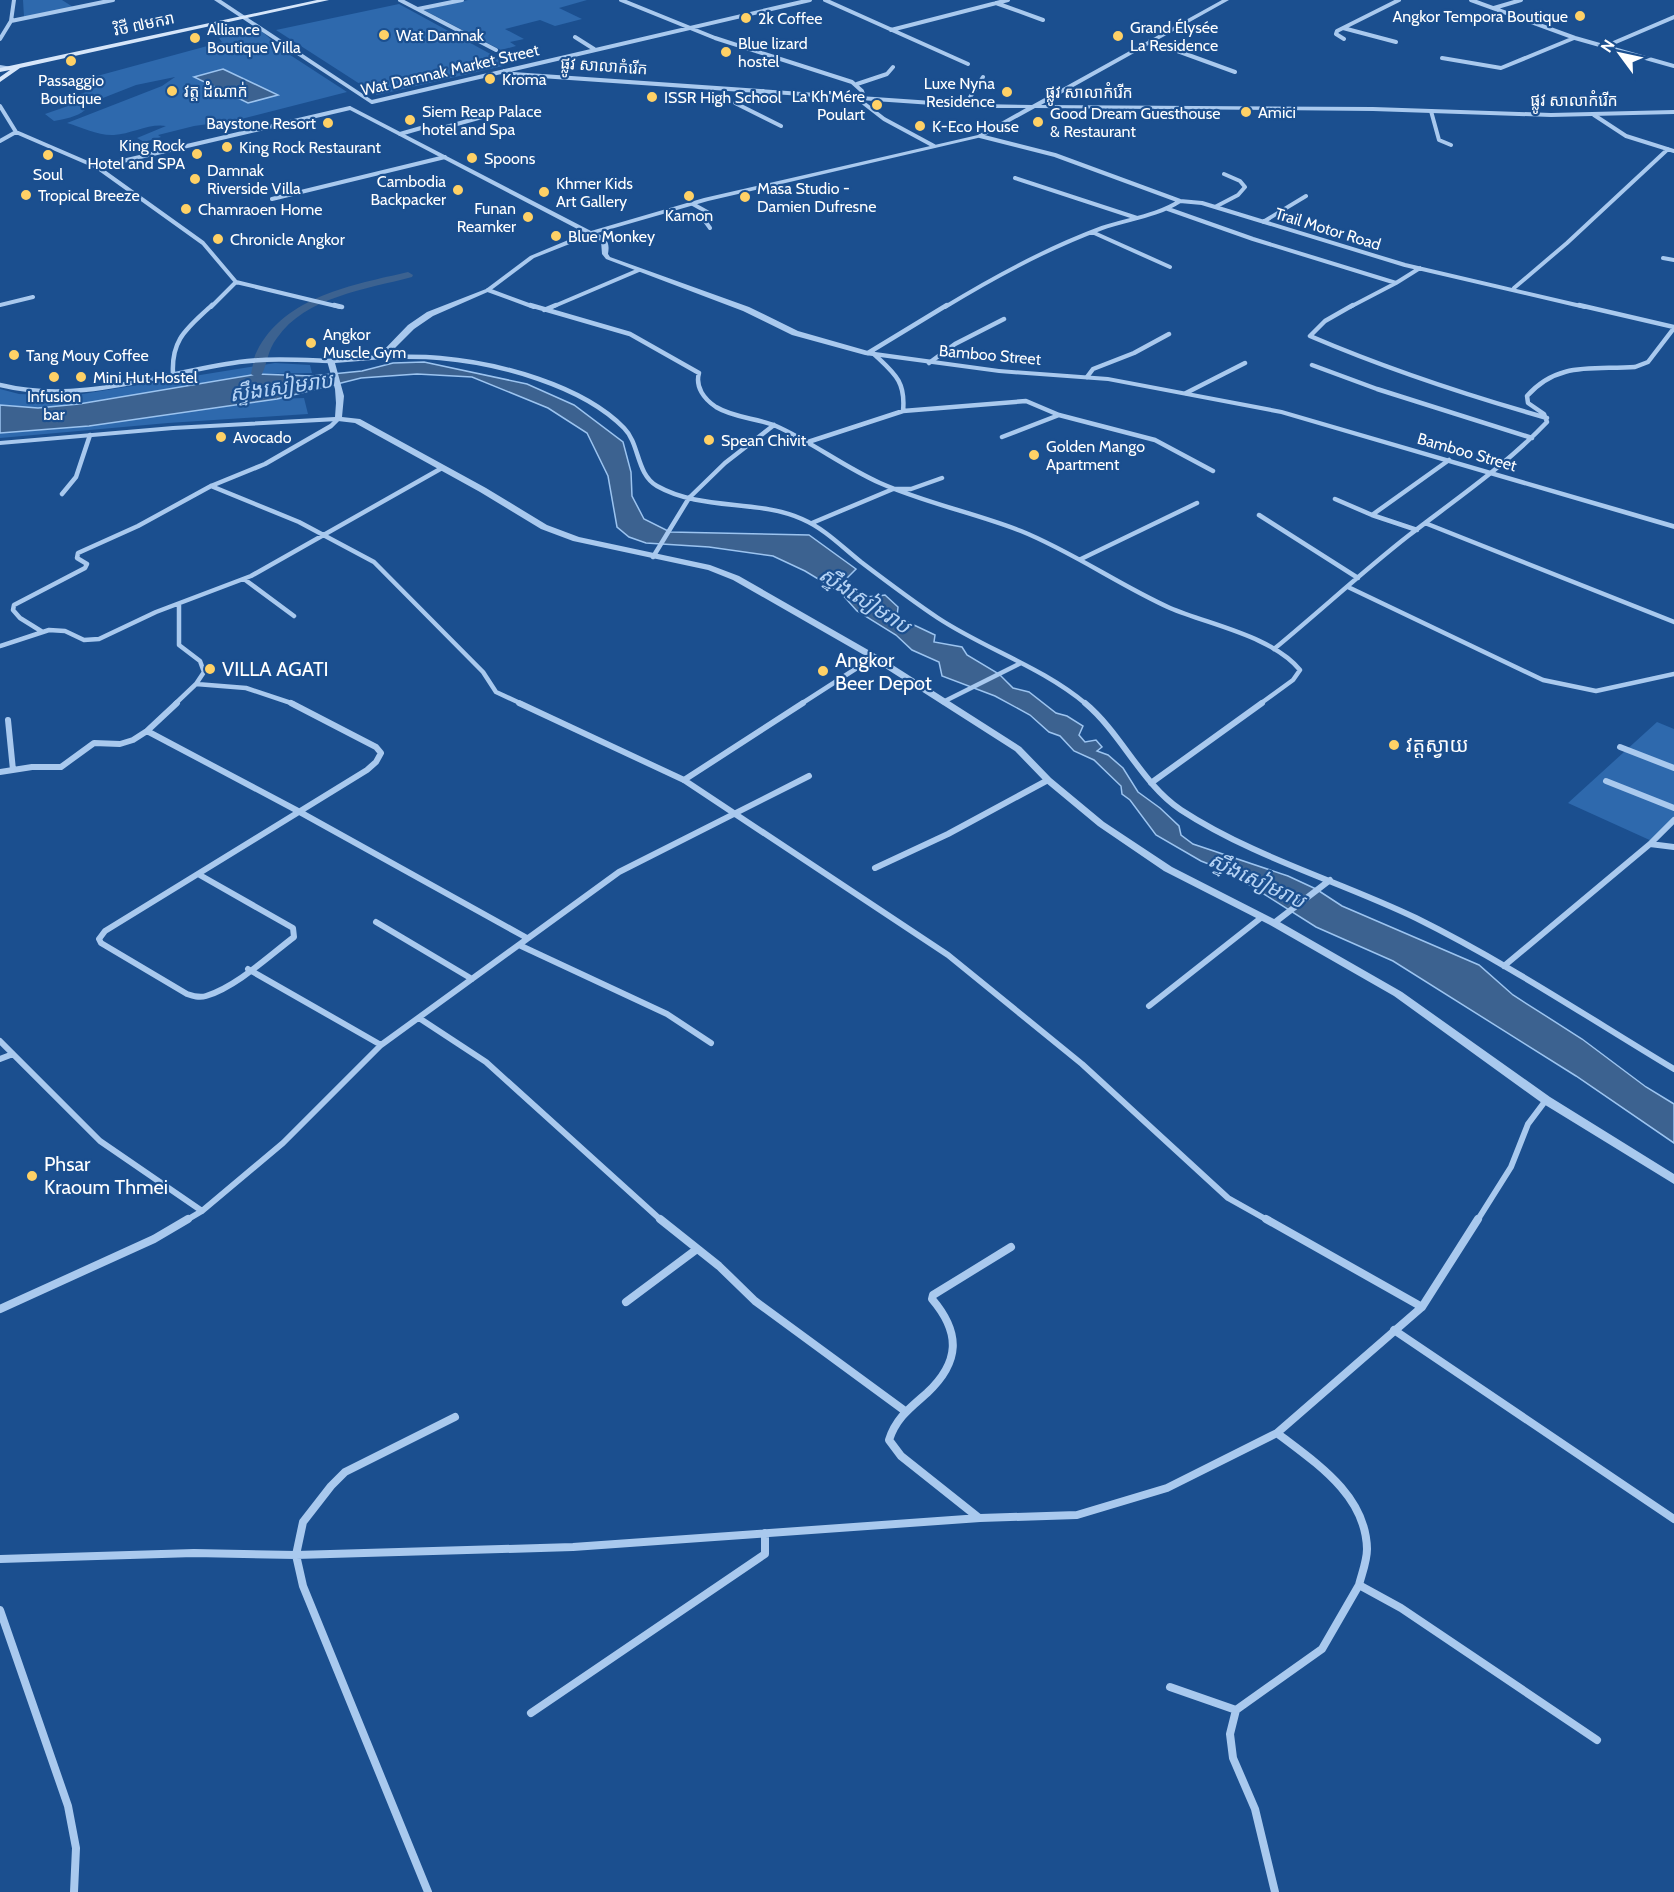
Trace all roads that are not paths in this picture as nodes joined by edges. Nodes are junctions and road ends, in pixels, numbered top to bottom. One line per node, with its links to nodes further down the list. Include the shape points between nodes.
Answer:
1 (14, 0): 21 (street)
2 (113, 0): 21 (street)
3 (218, 0): 18 (street)
4 (326, 0): 18 (main road, វិថី ៧មករា)
5 (400, 0): 17 (street)
6 (462, 0): 17 (street)
7 (621, 0): 22 (street)
8 (810, 0): 22 (street, Wat Damnak Market Street)
9 (825, 0): 24 (street)
10 (1008, 0): 15 (street)
11 (1226, 0): 29 (street)
12 (1399, 0): 23 (street)
13 (1471, 0): 16 (street)
14 (1521, 0): 16 (street)
15 (996, 3): 20 (street); 24 (street)
16 (1494, 8): 26 (street)
17 (417, 9): 33 (street)
18 (244, 17): 35 (main road, វិថី ៧មករា); 47 (street)
19 (1674, 17): 31 (street)
20 (1043, 20)
21 (10, 21): 27 (street)
22 (687, 27): 32 (street, Wat Damnak Market Street); 44 (street)
23 (1342, 28): 28 (street, via 1336,34); 30 (street)
24 (890, 30): 36 (street)
25 (575, 37): 32 (street)
26 (1575, 38): 31 (street); 34 (street, via 1501,68)
27 (0, 39)
28 (1344, 39)
29 (1150, 41): 41 (street); 50 (street)
30 (1396, 42)
31 (1604, 47): 37 (street)
32 (594, 49): 40 (street, Wat Damnak Market Street)
33 (495, 50)
34 (1442, 58)
35 (38, 60): 39 (main road, វិថី ៧មករា); 43 (main road, វិថី ៧មករា)
36 (968, 64)
37 (1674, 66)
38 (893, 67): 44 (street, via 887,74)
39 (0, 68)
40 (505, 70): 45 (street, ផ្លូវ សាលាកំរើក, via 512,74); 47 (street, Wat Damnak Market Street)
41 (1235, 72)
42 (983, 76): 48 (street)
43 (0, 80)
44 (857, 84): 46 (street, via 862,91)
45 (763, 91): 46 (street, ផ្លូវ សាលាកំរើក); 56 (street, via 735,103)
46 (860, 98): 48 (street, ផ្លូវ សាលាកំរើក); 62 (street, via 908,133)
47 (372, 102): 51 (street, Wat Damnak Market Street)
48 (965, 105): 50 (street, ផ្លូវ សាលាកំរើក)
49 (0, 106): 57 (street)
50 (1031, 106): 52 (street, ផ្លូវ សាលាកំរើក); 59 (street)
51 (350, 108): 58 (street, Bamboo Street); 66 (street, Wat Damnak Market Street)
52 (1431, 111): 54 (street, ផ្លូវ សាលាកំរើក); 61 (street, via 1439,140)
53 (1672, 113): 54 (street, ផ្លូវ សាលាកំរើក)
54 (1594, 115): 63 (street, via 1626,136)
55 (482, 117): 58 (street, via 439,129 421,128)
56 (781, 126)
57 (16, 132): 60 (street); 66 (street)
58 (400, 134): 65 (street, Bamboo Street)
59 (980, 136): 62 (street); 71 (street, Trail Motor Road, via 1055,155)
60 (0, 141)
61 (1451, 145)
62 (934, 146): 72 (street)
63 (1668, 149): 64 (street); 87 (street)
64 (1674, 151)
65 (445, 157): 70 (street); 79 (street, Bamboo Street)
66 (97, 167): 85 (street, via 203,243)
67 (1224, 174): 73 (street, via 1245,187)
68 (1015, 178): 75 (street)
69 (1305, 196): 76 (street)
70 (272, 199)
71 (1180, 201): 73 (street, Trail Motor Road); 74 (street)
72 (691, 203): 77 (street, via 709,213 705,222); 79 (street)
73 (1215, 207): 76 (street, Trail Motor Road)
74 (1168, 209): 75 (street); 86 (street, via 1241,236)
75 (1137, 218): 78 (street)
76 (1263, 222): 83 (street, Trail Motor Road)
77 (710, 228)
78 (1092, 232): 82 (street); 96 (street, via 964,296)
79 (591, 233): 84 (street, Bamboo Street, via 606,242 608,258); 88 (street, via 522,263)
80 (1663, 258): 81 (street)
81 (1674, 260)
82 (1170, 267)
83 (1420, 268): 86 (street); 87 (street, Trail Motor Road)
84 (639, 270): 92 (street); 96 (street, Bamboo Street, via 746,309 795,333)
85 (236, 282): 91 (street); 102 (street, via 178,338 172,358)
86 (1396, 283): 108 (street, via 1341,311 1310,336 1463,394)
87 (1514, 288): 94 (street, Trail Motor Road)
88 (488, 290): 92 (street); 97 (street, via 421,319)
89 (33, 297): 90 (street)
90 (0, 305)
91 (342, 306)
92 (544, 310): 110 (street, via 645,341 699,373 698,387 719,408)
93 (1004, 319): 99 (street, via 955,344)
94 (1674, 328): 108 (street, via 1644,365 1581,366 1560,371 1533,388 1527,396 1528,403)
95 (1169, 334): 103 (street, via 1093,369)
96 (871, 354): 99 (street, Bamboo Street); 106 (street, via 902,381 906,396)
97 (381, 357): 98 (street); 124 (street, via 467,362 573,394 601,409 628,432 645,476 652,483)
98 (331, 361): 102 (street, via 255,361); 109 (street, via 340,388)
99 (929, 363): 103 (street, Bamboo Street)
100 (1245, 363): 105 (street)
101 (1312, 366): 113 (street)
102 (173, 374): 104 (street, via 64,392 26,391)
103 (1087, 377): 105 (street, Bamboo Street)
104 (0, 385)
105 (1186, 393): 116 (street, Bamboo Street, via 1282,412)
106 (903, 411): 107 (street, via 1026,401); 115 (street)
107 (1059, 415): 112 (street); 118 (street, via 1155,440)
108 (1547, 418): 113 (street)
109 (338, 419): 111 (street); 117 (street, via 362,424); 121 (street, via 265,464)
110 (774, 425): 115 (street); 124 (street)
111 (90, 435): 114 (street); 123 (street, via 76,477)
112 (1002, 437)
113 (1532, 438): 119 (street)
114 (0, 442)
115 (808, 442): 122 (street)
116 (1449, 460): 119 (street, Bamboo Street); 127 (street)
117 (442, 468): 133 (street); 134 (street, via 544,527 576,539)
118 (1213, 471)
119 (1494, 473): 130 (street); 131 (street, Bamboo Street)
120 (942, 478): 122 (street, via 911,489)
121 (211, 486): 133 (street); 142 (street, via 78,553 77,558 87,564 85,568 14,605 13,610 20,618)
122 (893, 489): 129 (street); 135 (street, via 984,517)
123 (62, 494)
124 (689, 498): 129 (street, via 771,510); 134 (street)
125 (1335, 499): 127 (street)
126 (1197, 502): 135 (street)
127 (1372, 515): 132 (street)
128 (1259, 516): 136 (street)
129 (812, 523): 146 (street, via 947,624)
130 (1425, 523): 132 (street); 141 (street)
131 (1674, 527)
132 (1417, 530): 136 (street)
133 (326, 535): 137 (street); 157 (street, via 374,562 483,672 496,692)
134 (653, 557): 145 (street, via 710,568 736,578)
135 (1081, 559): 144 (street, via 1168,607)
136 (1358, 578): 138 (street)
137 (244, 579): 139 (street); 140 (street)
138 (1348, 587): 144 (street); 147 (street, via 1543,680 1596,691)
139 (179, 604): 142 (street, via 99,639 84,640 58,630); 148 (street, via 177,641 204,672)
140 (294, 616)
141 (1674, 622)
142 (41, 631): 143 (street)
143 (0, 646)
144 (1274, 649): 160 (street, via 1295,661 1300,670 1297,677)
145 (874, 657): 149 (street); 157 (street)
146 (1021, 663): 149 (street); 160 (street, via 1060,685 1100,715)
147 (1674, 674)
148 (196, 684): 151 (street); 162 (street, via 225,683 284,698 381,753 367,770)
149 (943, 702): 158 (street, via 1018,749)
150 (8, 720): 154 (street)
151 (147, 731): 154 (street, via 126,743 94,743 64,766); 162 (street)
152 (1620, 747): 153 (street)
153 (1674, 768)
154 (13, 770): 155 (street)
155 (0, 772)
156 (809, 776): 163 (street)
157 (684, 780): 163 (street)
158 (1048, 780): 167 (street); 170 (street, via 1101,824 1168,869)
159 (1606, 781): 161 (street)
160 (1151, 783): 169 (street, via 1178,807 1210,826)
161 (1674, 808)
162 (298, 811): 168 (street); 173 (street)
163 (734, 812): 173 (street, via 619,872); 192 (street, via 948,955 1082,1064 1228,1198)
164 (1674, 820): 165 (street)
165 (1650, 844): 166 (street); 175 (street)
166 (1674, 847)
167 (875, 868)
168 (198, 874): 176 (street, via 293,927 294,937); 176 (street, via 105,931 99,939 101,943 198,998)
169 (1330, 880): 172 (street); 175 (street, via 1414,918)
170 (1262, 917): 172 (street); 178 (street)
171 (376, 922): 177 (street)
172 (1274, 923): 186 (street, via 1398,994)
173 (527, 938): 174 (street)
174 (519, 945): 177 (street); 181 (street, via 668,1014)
175 (1504, 966): 185 (street)
176 (248, 969): 182 (street)
177 (472, 979): 179 (street)
178 (1149, 1006)
179 (419, 1018): 182 (street); 190 (street, via 486,1062 643,1206)
180 (0, 1041): 183 (street)
181 (711, 1043)
182 (381, 1045): 188 (street, via 284,1143)
183 (13, 1054): 184 (street); 188 (street, via 100,1141)
184 (0, 1059)
185 (1674, 1069)
186 (1546, 1100): 187 (street); 192 (street, via 1528,1124 1510,1167)
187 (1674, 1180)
188 (202, 1211): 193 (street, via 154,1239)
189 (1011, 1247): 195 (street, via 933,1295 948,1321 955,1345 947,1370 933,1388)
190 (697, 1249): 191 (street); 195 (street, via 754,1301)
191 (626, 1302)
192 (1422, 1307): 194 (street)
193 (0, 1309)
194 (1394, 1330): 197 (street); 199 (street)
195 (905, 1411): 198 (street, via 892,1426 889,1440 901,1456)
196 (455, 1417): 201 (street, via 345,1472 303,1522)
197 (1277, 1433): 198 (street, via 1167,1488 1077,1515); 203 (street, via 1327,1472 1361,1514 1367,1549)
198 (980, 1518): 200 (street)
199 (1674, 1519)
200 (765, 1533): 201 (street, via 573,1547); 207 (street, via 765,1554)
201 (296, 1556): 202 (street, via 195,1554); 210 (street, via 303,1586)
202 (0, 1559)
203 (1359, 1585): 206 (street, via 1322,1648); 208 (street, via 1401,1608)
204 (0, 1610): 209 (street, via 71,1809 77,1855)
205 (1170, 1687): 206 (street)
206 (1236, 1710): 211 (street, via 1230,1734 1233,1758 1255,1809)
207 (531, 1713)
208 (1597, 1740)
209 (74, 1892)
210 (428, 1892)
211 (1275, 1892)

